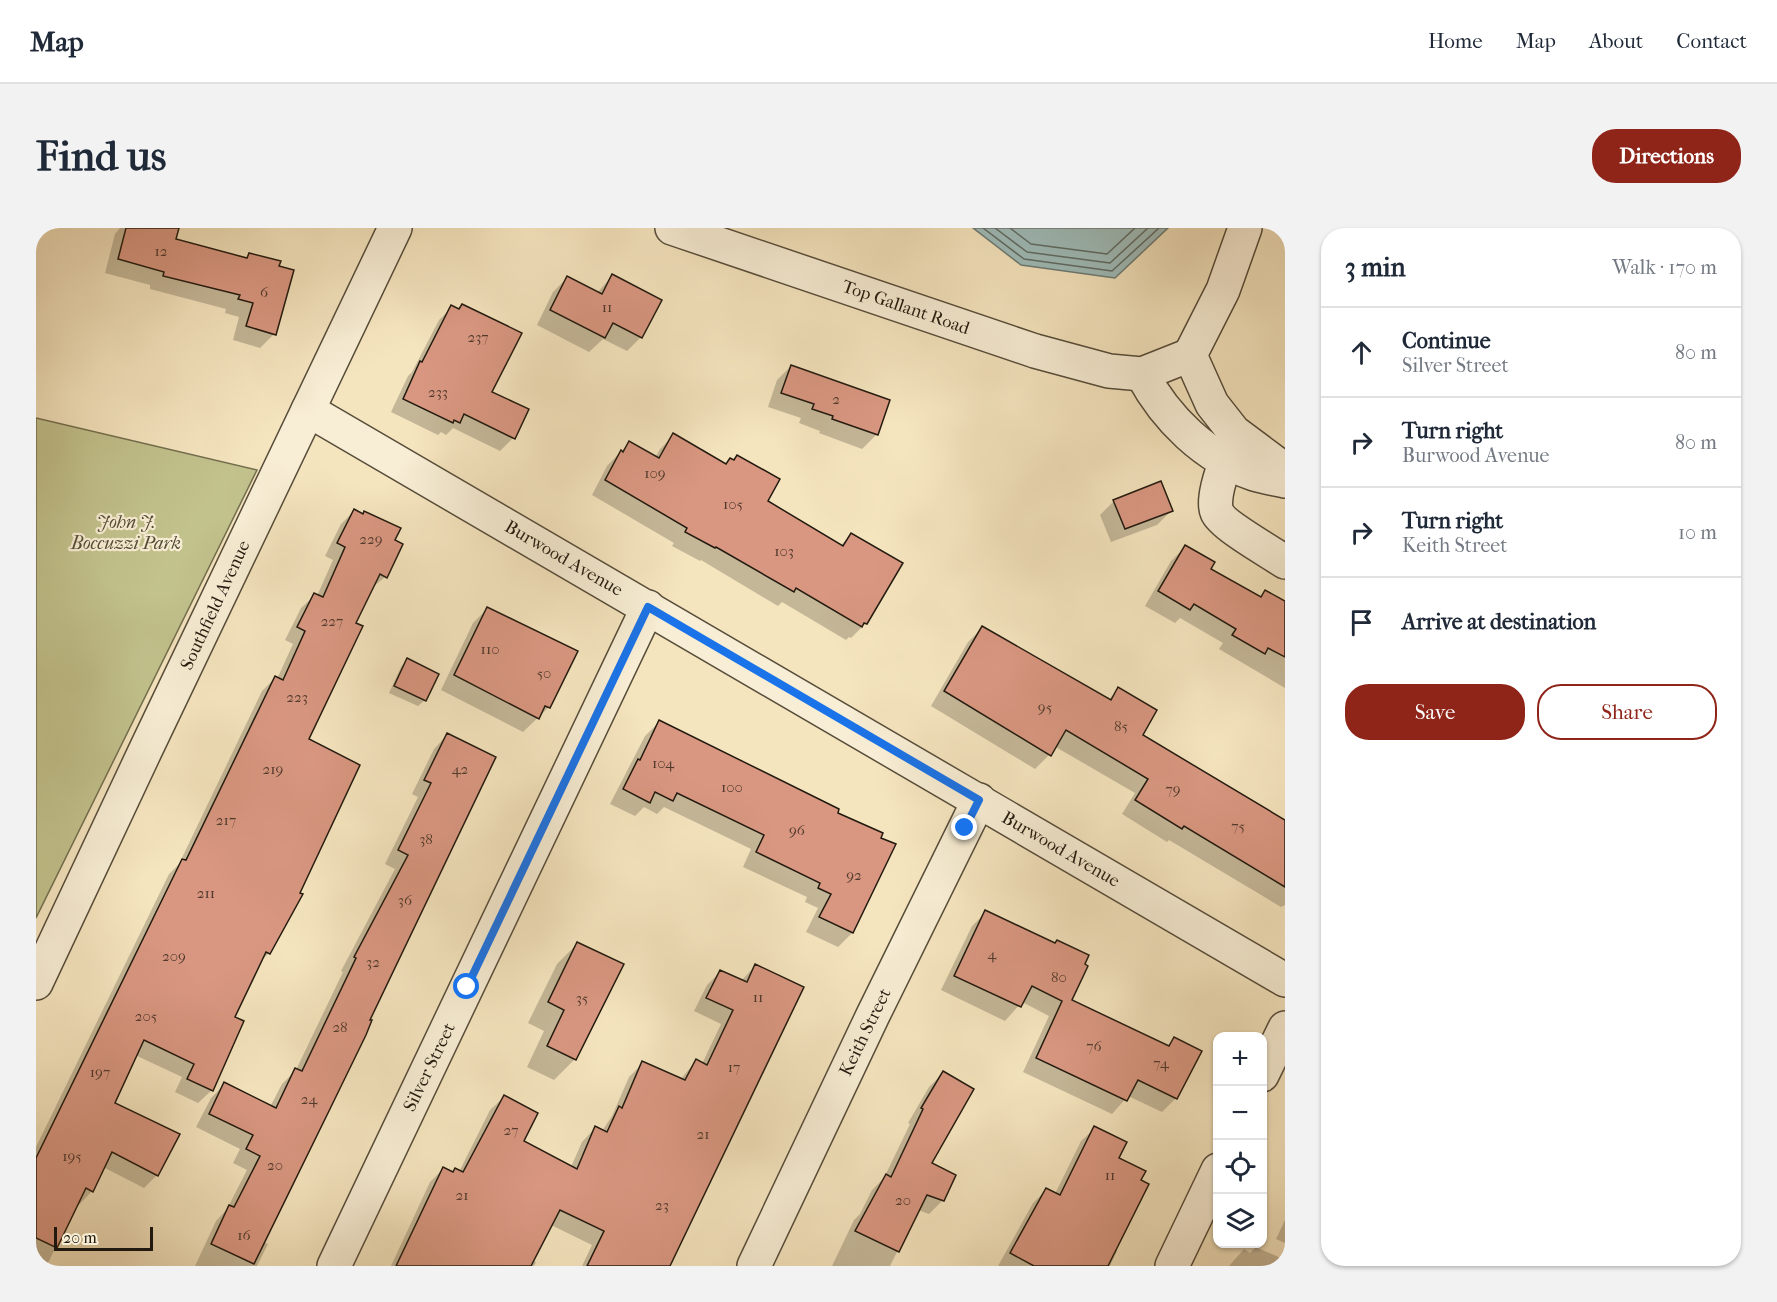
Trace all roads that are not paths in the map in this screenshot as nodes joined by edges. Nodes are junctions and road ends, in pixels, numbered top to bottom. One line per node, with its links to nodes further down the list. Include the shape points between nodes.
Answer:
1 (395, 228): 6 (street, Southfield Avenue)
2 (672, 228): 5 (street, Top Gallant Road, via 1035,351 1109,371)
3 (1245, 228): 4 (street, via 1223,290)
4 (1190, 355): 5 (street, Top Gallant Road); 8 (street, via 1212,404 1234,432)
5 (1142, 374): 7 (street, via 1157,400 1178,424 1202,447)
6 (309, 410): 11 (street, Burwood Avenue); 14 (street, Southfield Avenue)
7 (1226, 462): 9 (street); 10 (street, via 1216,512)
8 (1285, 470)
9 (1285, 481)
10 (1285, 562)
11 (648, 607): 12 (street, Burwood Avenue); 18 (street, Silver Street)
12 (979, 800): 13 (street, Burwood Avenue); 19 (street, Keith Street)
13 (1285, 980)
14 (36, 983)
15 (1285, 1028): 16 (street)
16 (1267, 1066)
17 (1213, 1180): 20 (street)
18 (334, 1266)
19 (754, 1266)
20 (1172, 1266)

